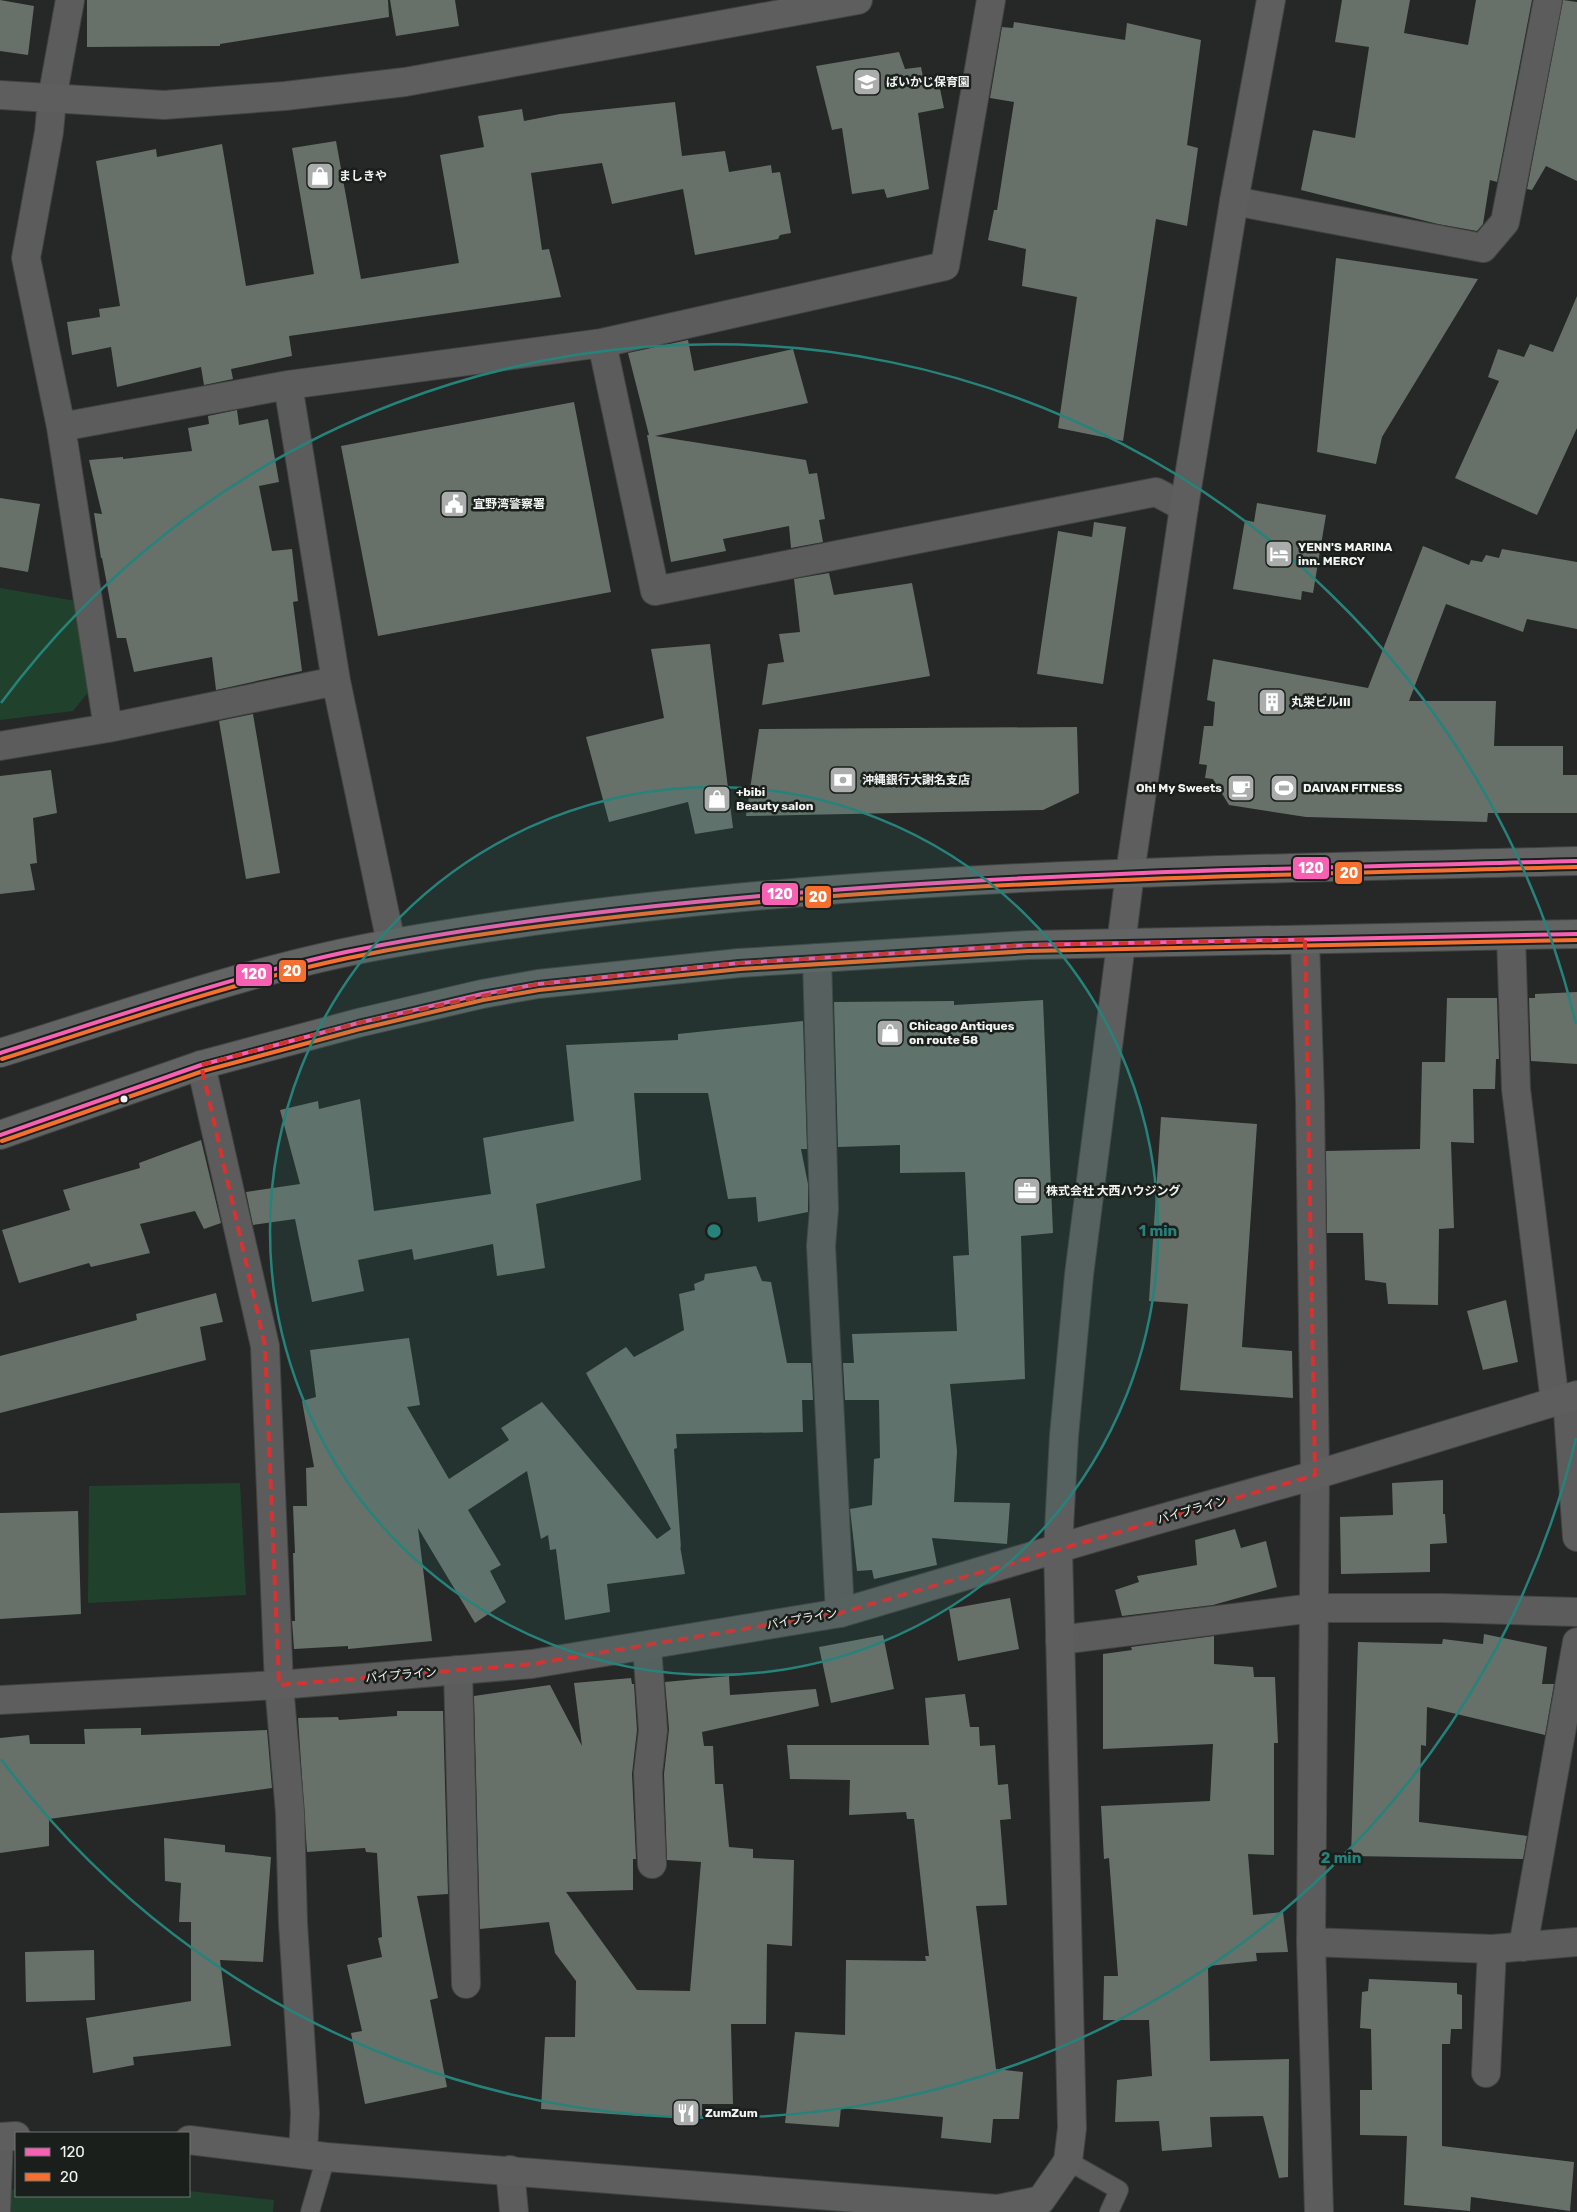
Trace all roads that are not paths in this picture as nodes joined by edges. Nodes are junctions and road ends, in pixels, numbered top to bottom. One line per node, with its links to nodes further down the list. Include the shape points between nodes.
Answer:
1 (70, 0): 7 (street)
2 (858, 0): 7 (street, via 405,82 285,96 164,105)
3 (991, 0): 9 (street, via 945,266)
4 (1271, 0): 8 (street)
5 (1548, 0): 8 (street, via 1505,222 1483,248)
6 (0, 95): 7 (street)
7 (52, 99): 11 (street, via 26,258)
8 (1234, 201): 12 (street)
9 (602, 343): 10 (street); 12 (street, via 655,591 1156,492)
10 (288, 385): 11 (street); 13 (street)
11 (61, 427): 14 (street)
12 (1184, 507): 17 (street)
13 (336, 681): 14 (street); 21 (street)
14 (108, 728): 15 (street)
15 (0, 746)
16 (1577, 861): 17 (highway)
17 (1130, 873): 21 (highway, via 1020,877 775,894 568,915); 22 (street)
18 (1577, 934): 19 (highway)
19 (1510, 936): 20 (highway); 27 (street, via 1516,1089)
20 (1305, 940): 22 (highway); 28 (street)
21 (391, 943): 24 (highway, via 278,969)
22 (1121, 943): 23 (highway, via 1028,945); 30 (street, via 1078,1284)
23 (817, 958): 25 (highway, via 538,984 358,1023); 33 (street, via 824,1209 820,1246)
24 (0, 1053)
25 (201, 1065): 26 (highway); 38 (street, via 265,1346)
26 (0, 1135)
27 (1566, 1398): 28 (street, パイプライン); 29 (street)
28 (1315, 1475): 30 (street, パイプライン); 31 (street)
29 (1577, 1537)
30 (1058, 1548): 33 (street, パイプライン); 34 (street)
31 (1313, 1608): 32 (street); 34 (street); 41 (street)
32 (1577, 1612)
33 (840, 1613): 36 (street, パイプライン)
34 (1060, 1640): 50 (street, via 1072,2128)
35 (1577, 1642): 43 (street)
36 (647, 1646): 37 (street, パイプライン, via 532,1664); 40 (street, via 653,1730 648,1773)
37 (458, 1670): 38 (street, パイプライン); 45 (street)
38 (278, 1685): 39 (street, パイプライン); 49 (street, via 290,1813 293,1923 306,2113)
39 (0, 1700)
40 (652, 1864)
41 (1311, 1942): 44 (street); 56 (street)
42 (1577, 1942): 43 (street)
43 (1523, 1947): 44 (street)
44 (1492, 1949): 46 (street)
45 (466, 1984)
46 (1486, 2073)
47 (7, 2137): 52 (lane)
48 (190, 2140): 49 (street)
49 (315, 2156): 51 (street); 53 (lane)
50 (1068, 2161): 51 (street, via 1041,2200 998,2209); 55 (lane, via 1120,2190)
51 (510, 2170): 54 (street)
52 (1, 2212)
53 (310, 2212)
54 (514, 2212)
55 (1109, 2212)
56 (1318, 2212)

